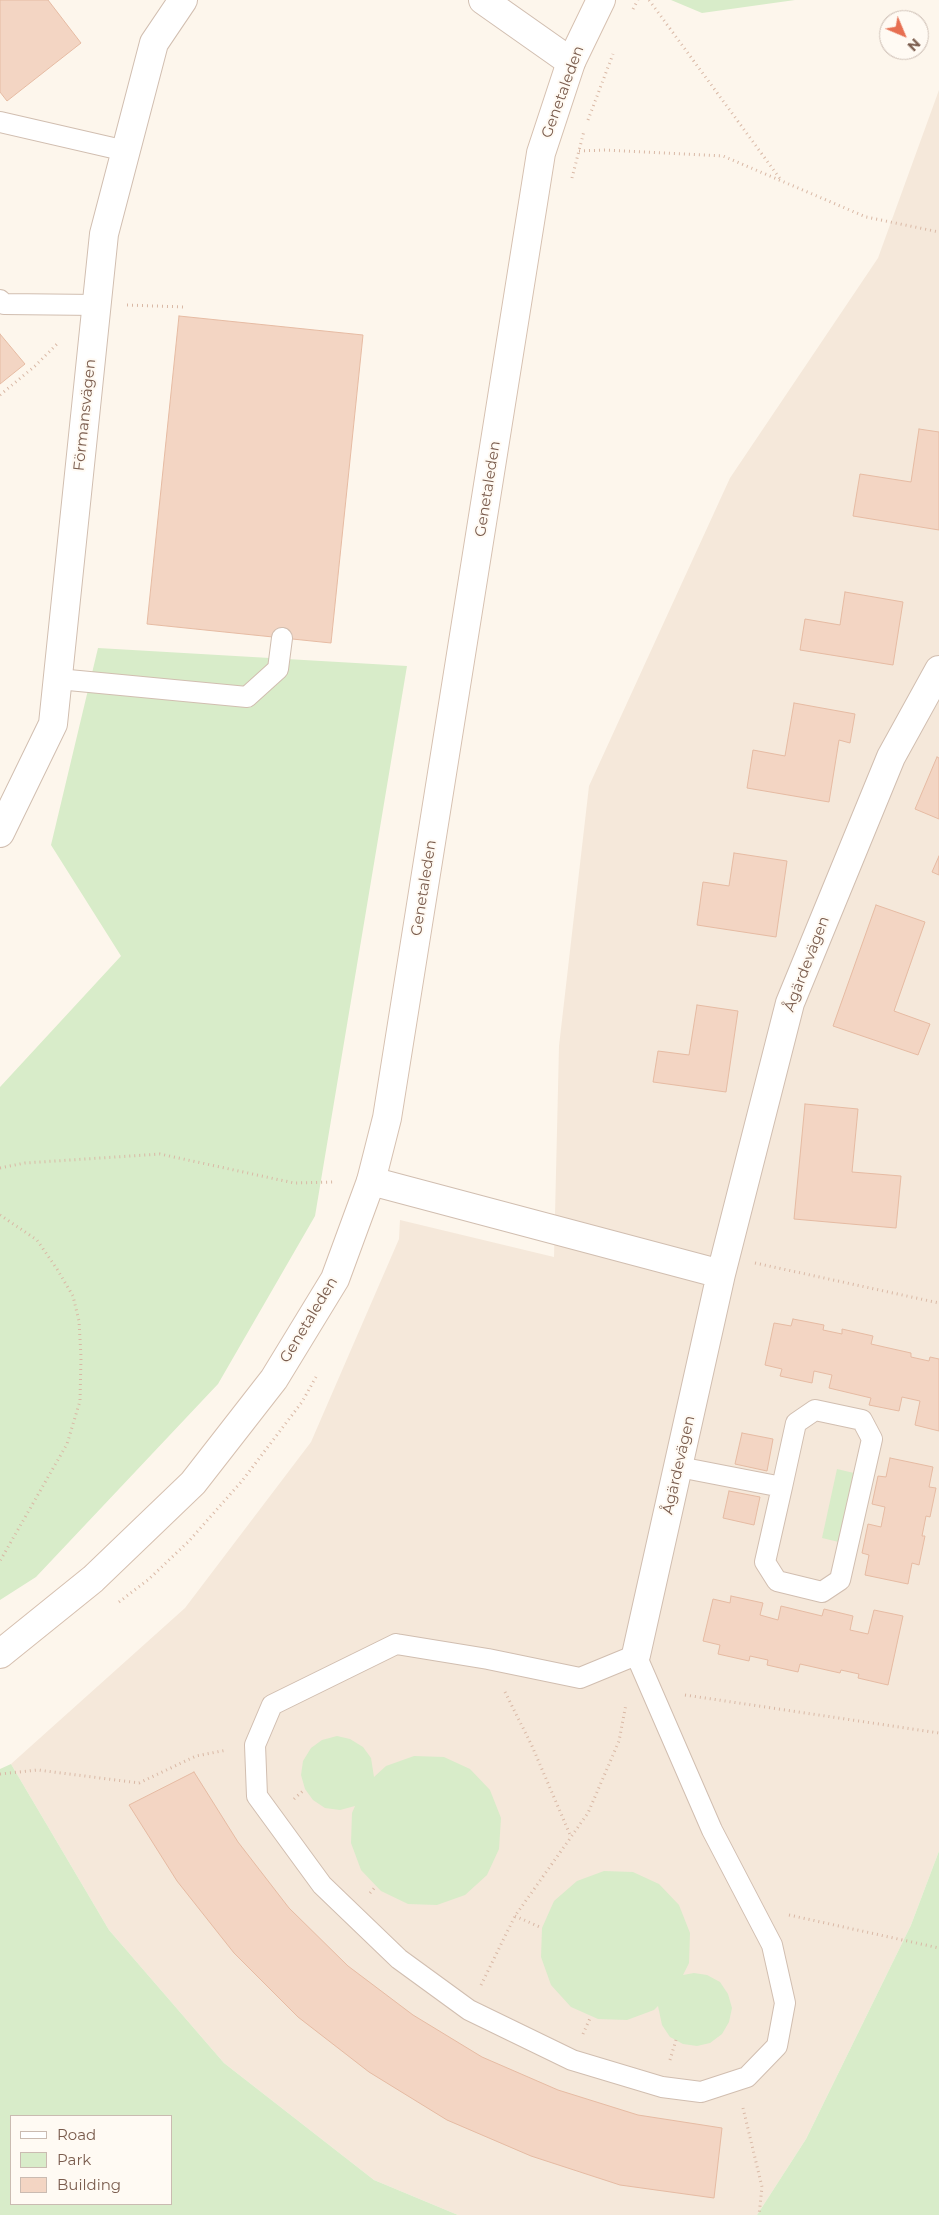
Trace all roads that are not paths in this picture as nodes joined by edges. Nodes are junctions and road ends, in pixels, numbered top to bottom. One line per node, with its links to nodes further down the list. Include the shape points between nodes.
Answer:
1 (183, 0): 6 (street, Förmansvägen, via 154,42)
2 (484, 0): 4 (street)
3 (601, 0): 4 (street, Genetaleden)
4 (571, 62): 13 (street, Genetaleden, via 541,153 387,1118)
5 (0, 122): 6 (lane)
6 (126, 151): 8 (street, Förmansvägen, via 104,234)
7 (0, 300): 8 (lane, via 4,304)
8 (97, 305): 11 (street, Förmansvägen)
9 (282, 638): 11 (lane, via 278,669 247,697)
10 (939, 670): 14 (street, Ågärdevägen, via 892,757 790,1003)
11 (58, 680): 12 (street, Förmansvägen, via 53,724)
12 (0, 833)
13 (371, 1181): 14 (street); 17 (street, Genetaleden, via 335,1280 274,1379 193,1483 93,1579)
14 (723, 1265): 15 (street, Ågärdevägen)
15 (679, 1466): 16 (lane); 18 (street, Ågärdevägen)
16 (782, 1487): 16 (lane, via 796,1423 814,1410 862,1420 872,1439 840,1580 822,1592 777,1581 765,1562)
17 (0, 1654)
18 (636, 1655): 18 (lane, via 712,1830 772,1945 785,2003 777,2046 747,2077 701,2092 662,2087 572,2060 469,2010 399,1959 322,1884 257,1796 255,1745 272,1704 396,1644 580,1678)

